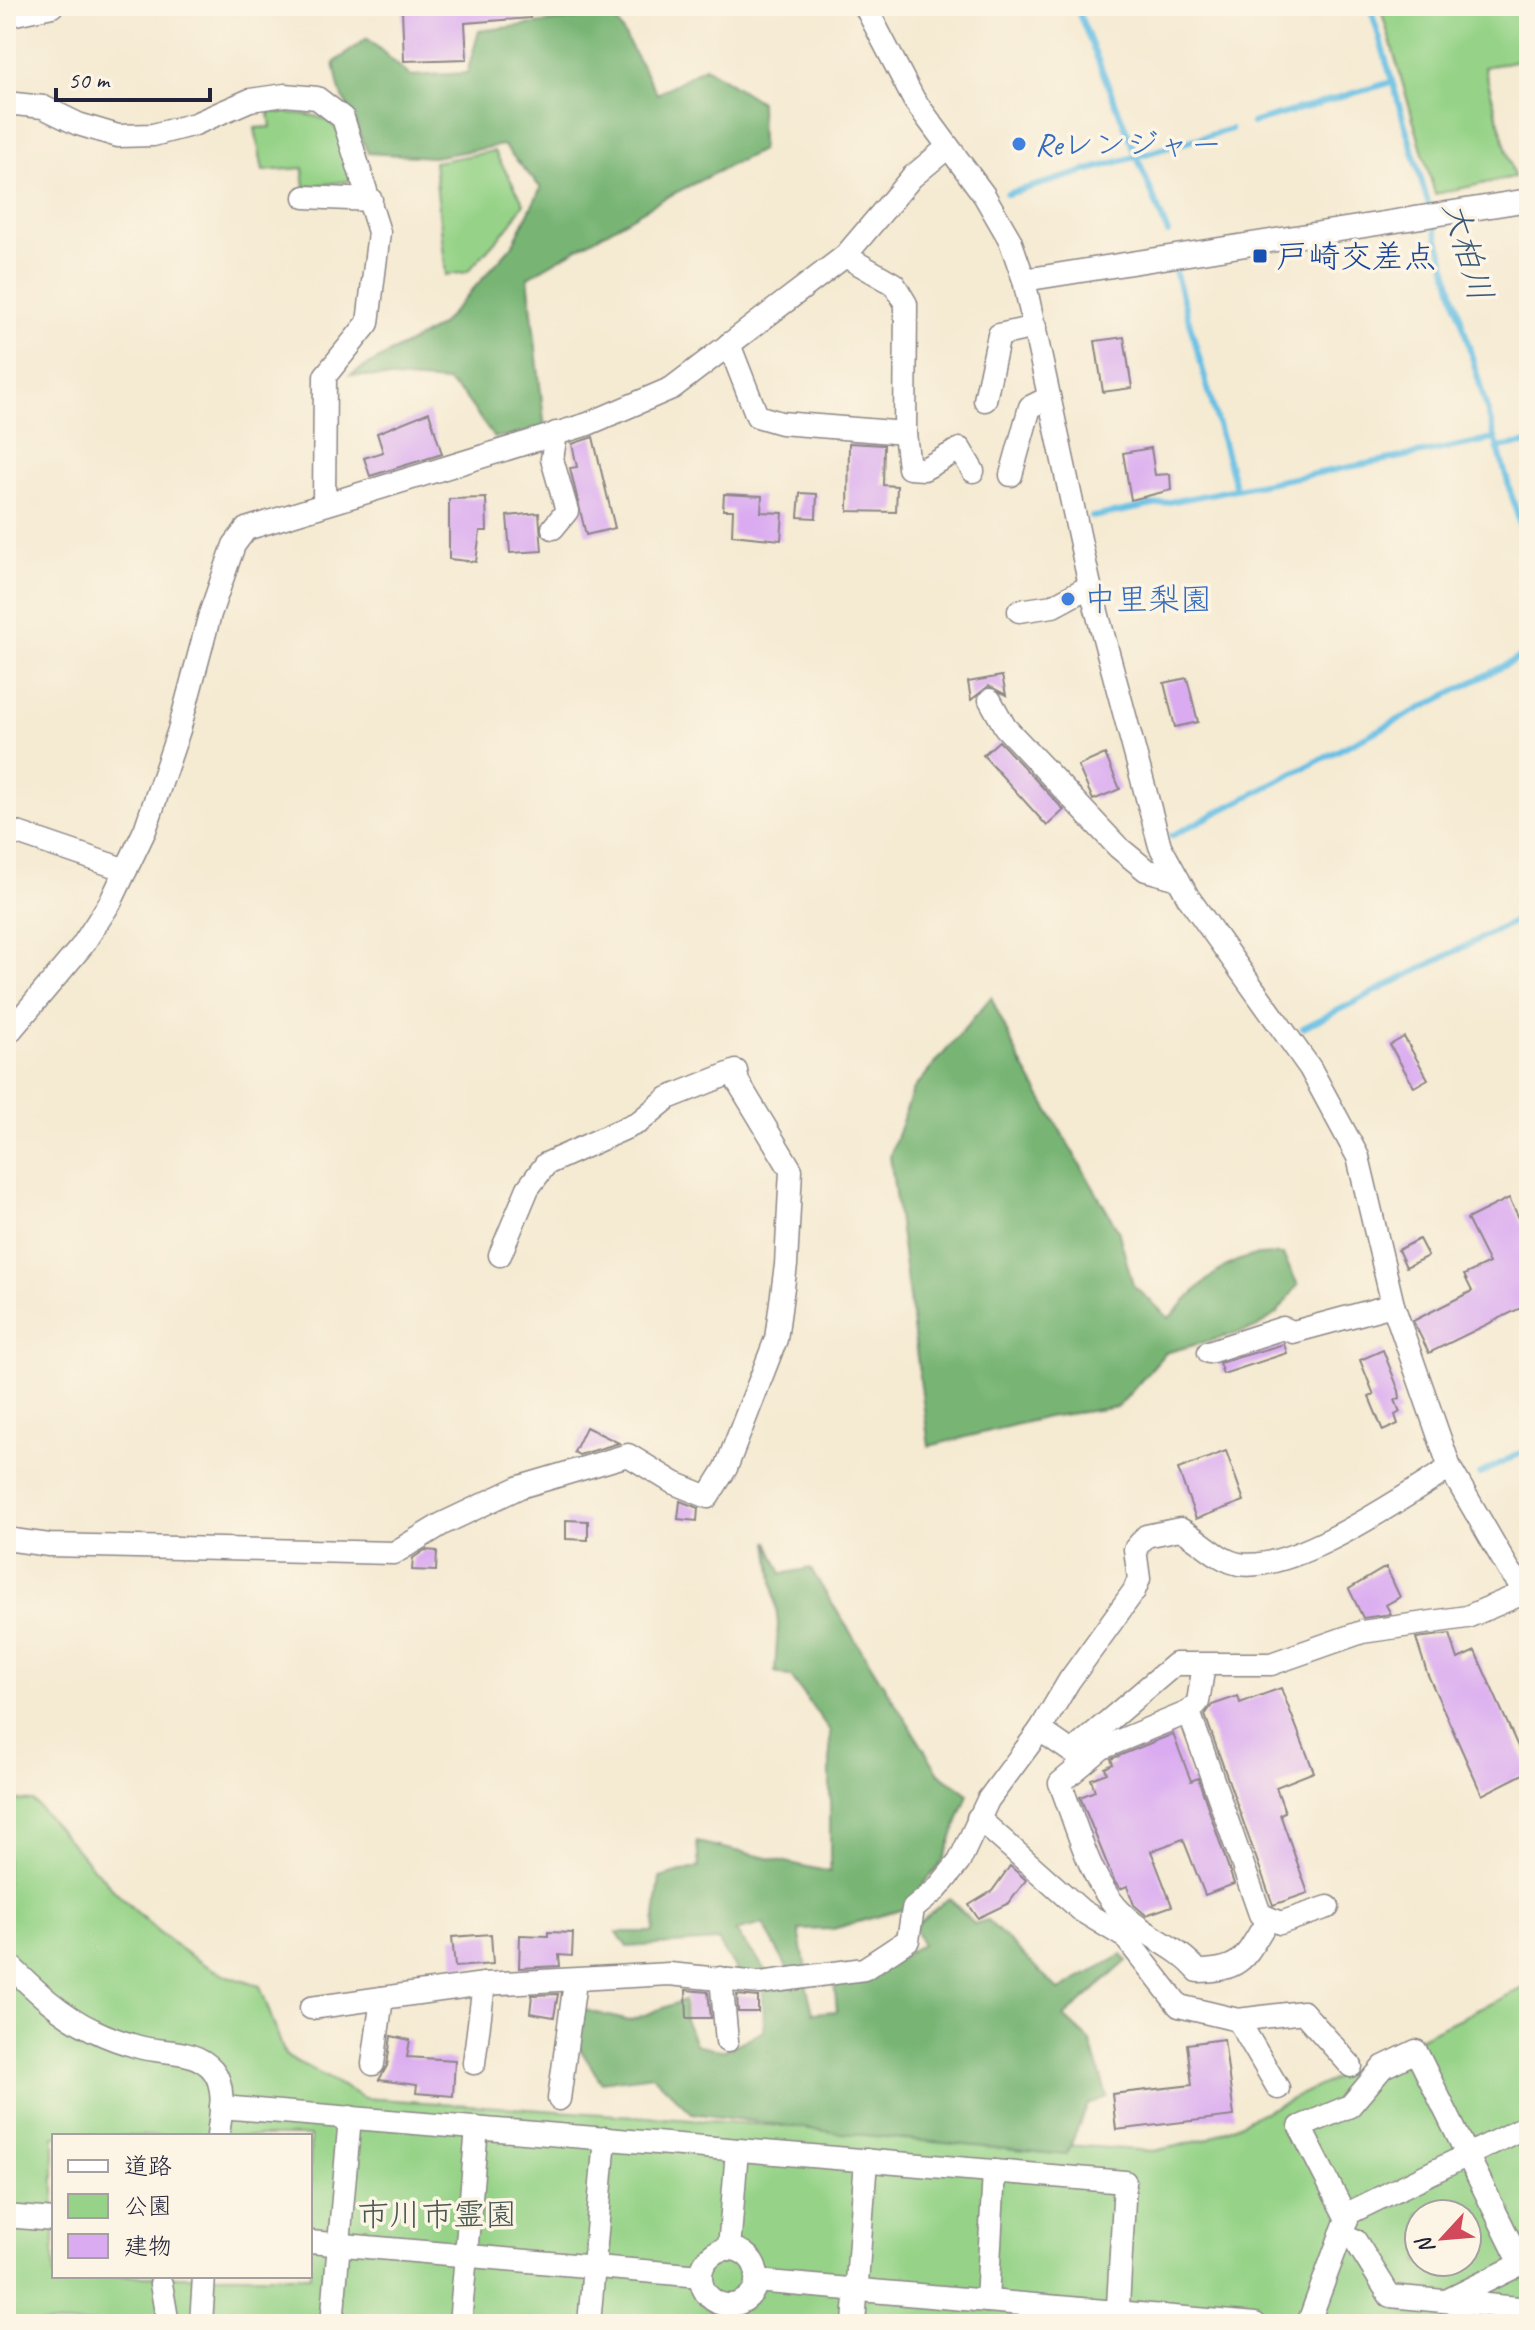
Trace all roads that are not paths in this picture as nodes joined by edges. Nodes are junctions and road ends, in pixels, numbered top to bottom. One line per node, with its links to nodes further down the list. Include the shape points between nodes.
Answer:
1 (52, 6): 3 (street)
2 (865, 6): 5 (street, via 914,100)
3 (6, 16)
4 (6, 103): 7 (street, via 43,107 118,136 153,135 195,124 250,100 317,98 343,118)
5 (948, 147): 9 (street, via 912,177); 10 (street, via 1010,240)
6 (305, 197): 7 (street)
7 (371, 200): 19 (street, via 379,232 368,323 325,376)
8 (1529, 200): 10 (street)
9 (845, 256): 12 (street); 16 (street, via 894,284 906,304)
10 (1024, 280): 11 (street)
11 (1035, 327): 13 (street); 14 (street, via 999,335)
12 (729, 344): 15 (street, via 672,388); 16 (street, via 757,416 781,423)
13 (1048, 398): 18 (street, via 1030,407); 21 (street)
14 (985, 400)
15 (556, 433): 19 (street); 20 (street, via 552,459 567,511)
16 (905, 433): 17 (street, via 909,468 924,469 960,449)
17 (973, 471)
18 (1011, 475)
19 (324, 504): 25 (street, via 246,529 234,545 179,730)
20 (553, 528)
21 (1090, 586): 22 (street, via 1053,606); 26 (street, via 1147,807)
22 (1019, 611)
23 (990, 700): 26 (street, via 1005,727 1118,847 1146,870)
24 (6, 829): 25 (street)
25 (126, 870): 27 (street, via 82,946)
26 (1178, 879): 29 (street, via 1329,1100 1358,1157)
27 (6, 1036)
28 (500, 1255): 32 (street, via 528,1188 546,1164 639,1122 668,1098 736,1071 791,1170 786,1265 776,1339 726,1468 708,1497 628,1455 520,1487 394,1553 49,1545)
29 (1393, 1305): 30 (street, via 1293,1332 1283,1328); 31 (street)
30 (1209, 1352)
31 (1450, 1468): 33 (street); 36 (street, via 1364,1522 1267,1564 1237,1564 1180,1529 1146,1536 1135,1549 1139,1579 1134,1591)
32 (6, 1539)
33 (1528, 1594): 34 (street, via 1467,1617 1362,1632 1271,1664)
34 (1204, 1665): 35 (street, via 1198,1702); 37 (street, via 1175,1664)
35 (1189, 1712): 38 (street, via 1102,1748); 41 (street, via 1260,1914)
36 (1040, 1730): 37 (street); 39 (street)
37 (1072, 1752): 38 (street)
38 (1060, 1783): 41 (street, via 1104,1893 1156,1942 1181,1950 1198,1971 1226,1971 1241,1962)
39 (978, 1818): 43 (street, via 959,1862 913,1909 904,1945 864,1969 760,1983); 48 (street, via 1082,1911 1125,1937 1179,2006)
40 (1328, 1907): 41 (street, via 1280,1923)
41 (1269, 1918)
42 (6, 1962): 55 (street, via 49,2003 93,2030 202,2061 218,2078)
43 (721, 1978): 44 (street, via 669,1974); 49 (street)
44 (575, 1982): 45 (street); 54 (street)
45 (484, 1984): 46 (street); 50 (street)
46 (382, 1998): 47 (street); 51 (street)
47 (311, 2008)
48 (1238, 2020): 52 (street, via 1303,2012); 53 (street)
49 (727, 2041)
50 (474, 2063)
51 (373, 2064)
52 (1351, 2066)
53 (1278, 2088)
54 (559, 2099)
55 (221, 2107): 56 (street); 59 (street)
56 (350, 2117): 58 (street); 69 (street)
57 (1529, 2125): 62 (street)
58 (477, 2128): 60 (street); 71 (street)
59 (218, 2134)
60 (605, 2138): 61 (street); 73 (street)
61 (737, 2150): 63 (street); 70 (street)
62 (1467, 2155): 67 (street, via 1349,2213); 67 (street, via 1416,2051 1383,2067 1350,2106 1300,2127); 72 (street)
63 (866, 2160): 64 (street); 78 (street)
64 (994, 2171): 79 (street); 83 (street, via 1125,2182)
65 (6, 2216): 66 (street)
66 (52, 2220)
67 (1344, 2226): 80 (street, via 1387,2295); 91 (street)
68 (312, 2242): 69 (street)
69 (339, 2245): 71 (street); 86 (street)
70 (729, 2249): 74 (street, via 710,2256); 76 (street, via 751,2260)
71 (466, 2256): 73 (street); 87 (street)
72 (1525, 2262): 80 (street)
73 (594, 2267): 74 (street); 88 (street)
74 (701, 2276): 82 (street)
75 (204, 2278): 85 (street)
76 (756, 2281): 78 (street); 82 (street, via 745,2300)
77 (161, 2284): 84 (street)
78 (857, 2290): 79 (street); 89 (street)
79 (987, 2301): 83 (street)
80 (1445, 2302): 81 (street)
81 (1529, 2309)
82 (724, 2314)
83 (1117, 2318): 90 (street)
84 (168, 2324)
85 (201, 2324)
86 (332, 2324)
87 (460, 2324)
88 (589, 2324)
89 (854, 2324)
90 (1255, 2324)
91 (1308, 2324)

